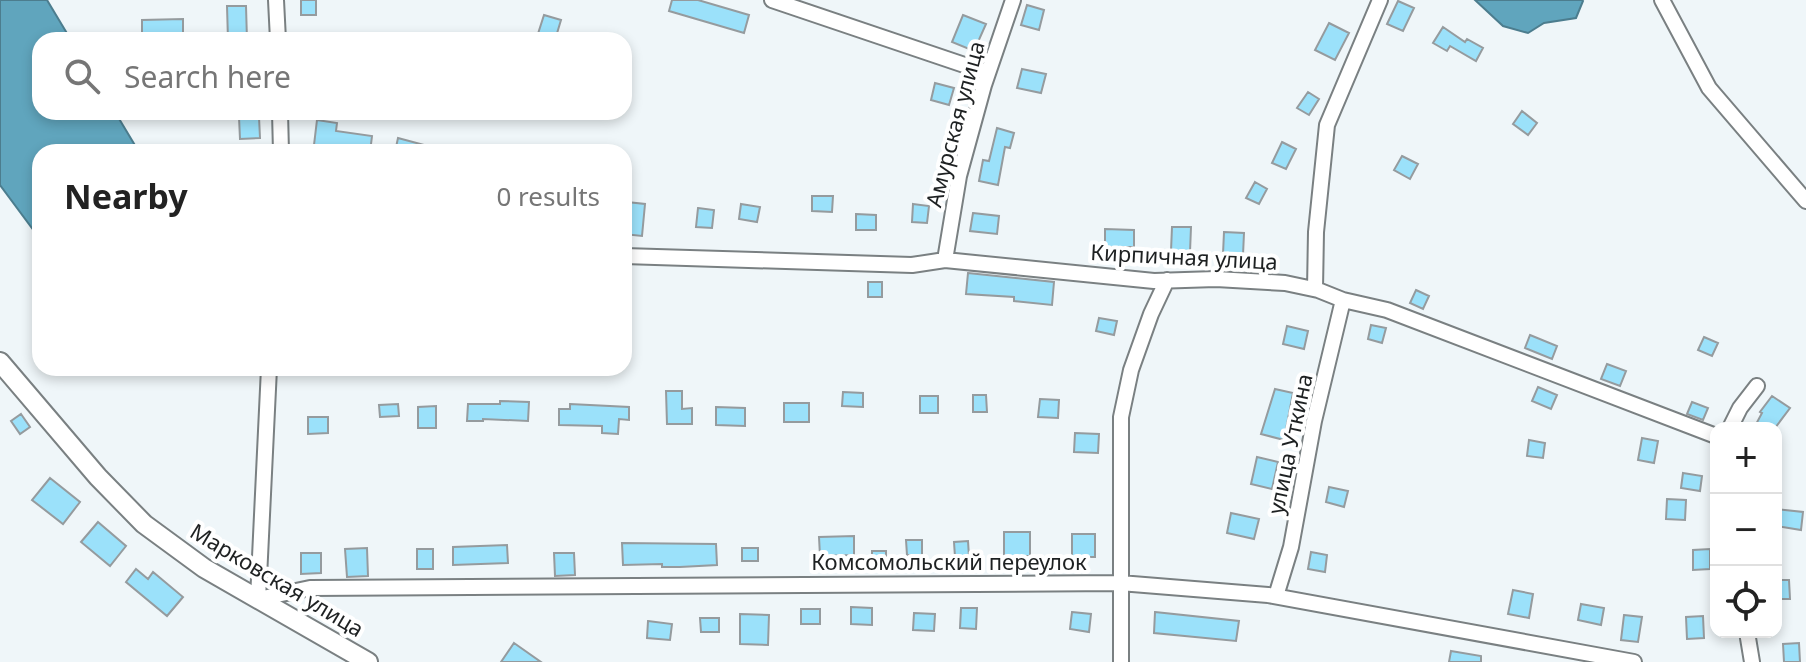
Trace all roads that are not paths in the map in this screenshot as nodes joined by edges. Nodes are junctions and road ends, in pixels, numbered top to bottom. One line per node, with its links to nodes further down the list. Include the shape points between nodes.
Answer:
1 (276, 0): 6 (street)
2 (772, 0): 7 (street)
3 (1013, 0): 7 (street, Амурская улица)
4 (1380, 0): 14 (street, via 1327,125)
5 (1662, 0): 10 (street, via 1709,88)
6 (278, 32)
7 (988, 73): 12 (street, Амурская улица, via 959,176)
8 (280, 120): 9 (street)
9 (281, 144)
10 (1806, 201)
11 (632, 256): 12 (street, Кирпичная улица, via 912,265)
12 (945, 260): 13 (street, Кирпичная улица)
13 (1167, 280): 14 (street, Кирпичная улица, via 1285,283); 21 (street, via 1131,370 1121,417)
14 (1315, 289): 15 (street, Кирпичная улица)
15 (1343, 300): 20 (street, Кирпичная улица, via 1387,310); 22 (street, улица Уткина)
16 (0, 362): 23 (main road, Марковская улица, via 144,524)
17 (269, 376): 23 (street)
18 (1757, 386): 19 (street)
19 (1733, 422)
20 (1710, 434)
21 (1120, 583): 22 (street, Комсомольский переулок); 23 (street, Комсомольский переулок, via 310,588); 26 (street)
22 (1276, 596): 27 (street, Комсомольский переулок)
23 (258, 599): 25 (main road, Марковская улица)
24 (1748, 638): 28 (street)
25 (368, 662)
26 (1121, 662)
27 (1634, 662)
28 (1752, 662)

